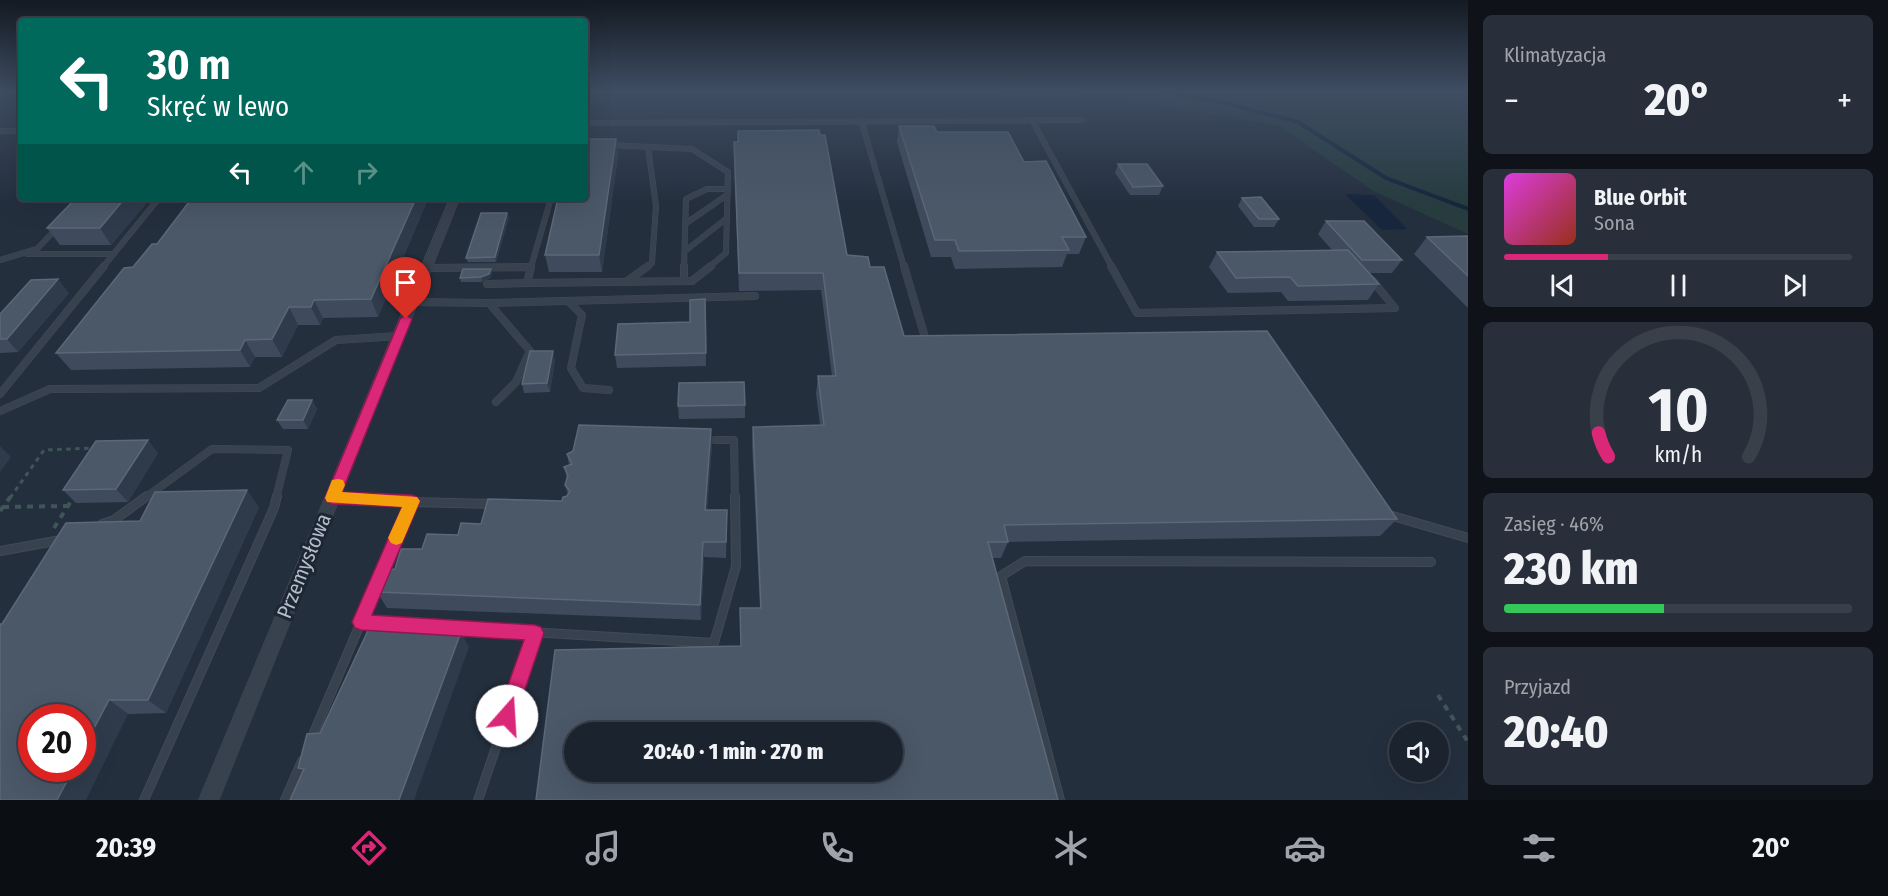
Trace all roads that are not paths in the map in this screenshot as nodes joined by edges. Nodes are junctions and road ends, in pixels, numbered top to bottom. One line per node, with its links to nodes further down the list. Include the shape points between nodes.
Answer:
1 (863, 128): 30 (lane, via 925,341)
2 (1037, 128): 20 (lane, via 1137,313 1395,308)
3 (0, 131): 4 (lane)
4 (18, 131)
5 (606, 145): 6 (lane)
6 (648, 147): 7 (lane, via 692,149 728,172); 22 (lane, via 656,206 652,263)
7 (727, 192): 11 (lane); 13 (lane); 13 (lane, via 707,189 686,199)
8 (156, 201): 16 (lane)
9 (453, 201): 19 (street, Przemysłowa)
10 (550, 201): 18 (lane)
11 (727, 218): 14 (lane); 21 (lane, via 726,253 692,281)
12 (62, 224): 15 (lane, via 37,249)
13 (685, 224): 14 (lane)
14 (685, 251): 21 (lane)
15 (21, 254): 16 (lane); 17 (lane)
16 (112, 254): 32 (lane)
17 (0, 260)
18 (531, 267): 19 (lane); 23 (lane)
19 (426, 268): 27 (street, Przemysłowa)
20 (1370, 278)
21 (684, 281): 22 (lane)
22 (626, 282): 23 (lane)
23 (527, 283): 24 (lane)
24 (487, 284)
25 (755, 296): 26 (lane)
26 (568, 301): 28 (lane); 31 (lane, via 582,315 571,368 583,388)
27 (412, 302): 28 (lane); 29 (street, Przemysłowa)
28 (489, 303): 33 (lane, via 530,351 516,381)
29 (399, 336): 34 (lane, via 336,340 259,388 50,389); 36 (street, Przemysłowa)
30 (937, 341)
31 (609, 390)
32 (0, 394)
33 (496, 402)
34 (0, 411)
35 (716, 440): 46 (lane, via 734,440 736,567 714,643)
36 (332, 498): 37 (lane); 48 (street, Przemysłowa)
37 (412, 501): 38 (lane); 45 (lane)
38 (504, 505)
39 (1379, 512): 42 (lane)
40 (92, 528): 47 (lane, via 114,520 212,449 288,450 274,508)
41 (71, 536): 43 (lane)
42 (1468, 538)
43 (0, 551)
44 (1431, 562): 51 (lane, via 1025,561 1001,576)
45 (361, 622): 46 (lane); 49 (lane)
46 (535, 633): 50 (lane)
47 (144, 800)
48 (209, 800)
49 (285, 800)
50 (478, 800)
51 (1060, 800)

